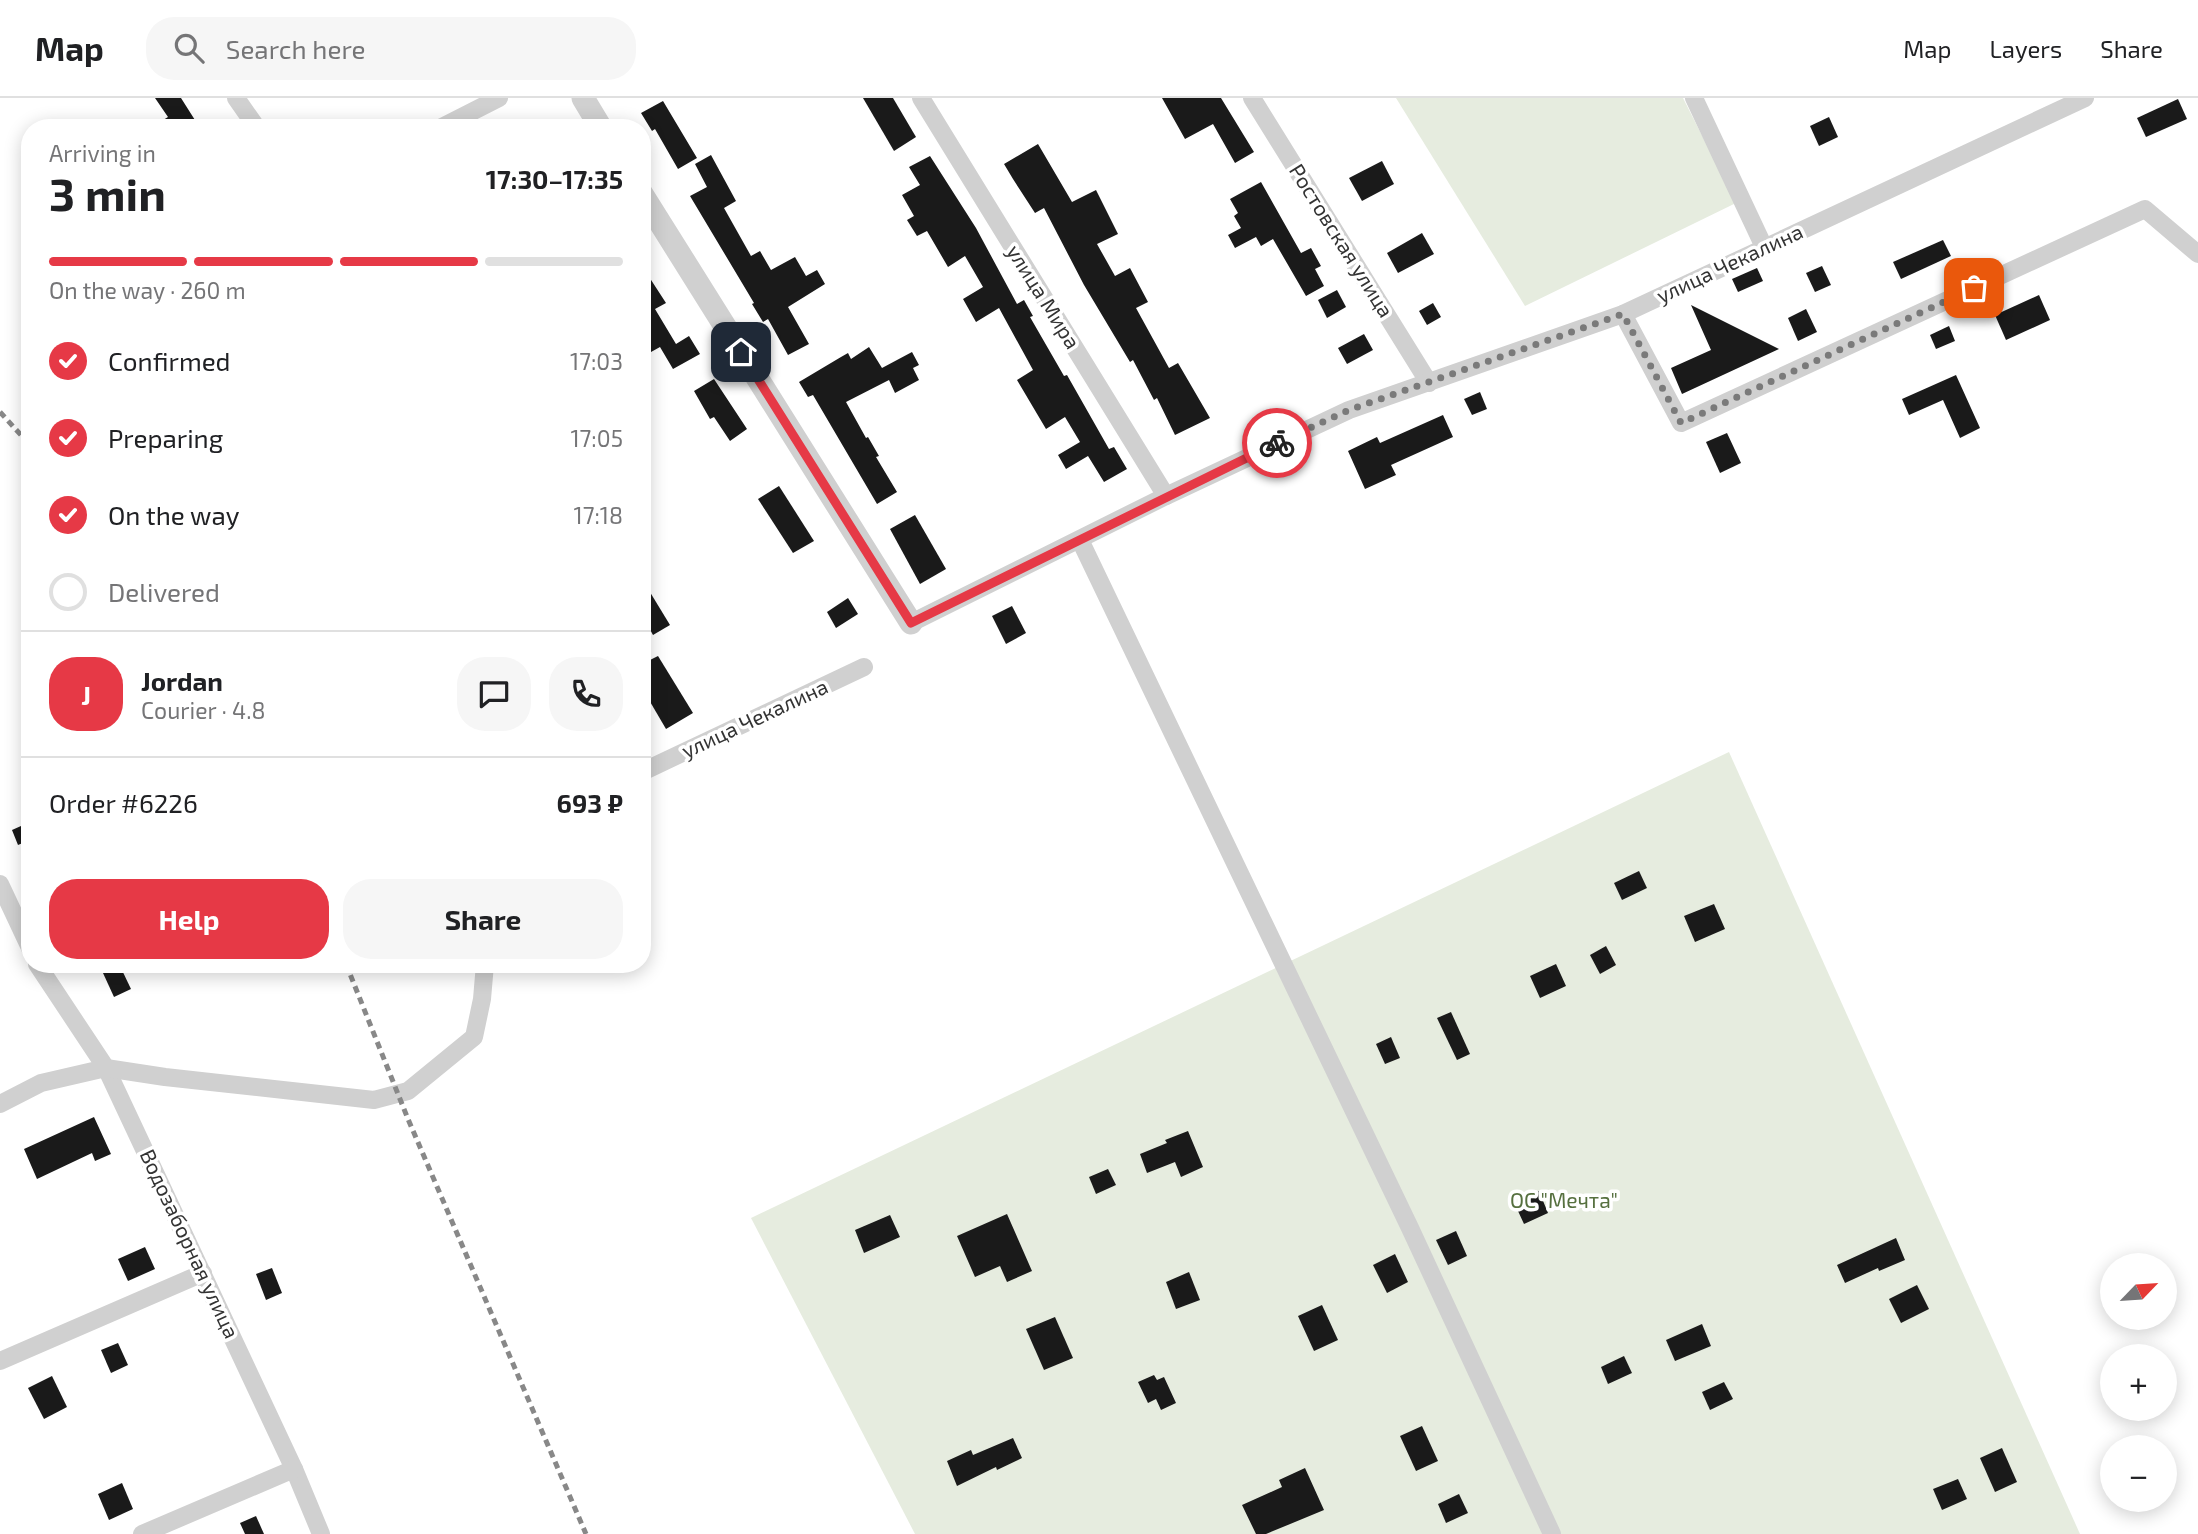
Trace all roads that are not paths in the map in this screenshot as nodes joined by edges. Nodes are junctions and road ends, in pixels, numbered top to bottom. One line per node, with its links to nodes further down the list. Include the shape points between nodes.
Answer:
1 (236, 98): 8 (street)
2 (499, 98): 9 (street)
3 (583, 98): 10 (street)
4 (921, 98): 16 (street, улица Мира)
5 (1252, 98): 15 (street, Ростовская улица)
6 (1694, 98): 12 (street)
7 (2085, 98): 12 (street, улица Чекалина)
8 (251, 119)
9 (458, 119)
10 (596, 119)
11 (651, 208): 18 (street)
12 (1764, 247): 14 (street, улица Чекалина)
13 (2198, 254): 14 (street, via 2145,209 1681,423)
14 (1623, 314): 15 (street, улица Чекалина)
15 (1429, 383): 16 (street, улица Чекалина, via 1349,410)
16 (1166, 496): 17 (street, улица Чекалина)
17 (1080, 540): 18 (street, улица Чекалина); 32 (street, via 1399,1203)
18 (911, 623)
19 (864, 667): 20 (street, улица Чекалина)
20 (651, 765)
21 (0, 884): 22 (street)
22 (21, 929)
23 (43, 973): 25 (street, Водозаборная улица)
24 (484, 973): 25 (street, via 474,1037 417,1085 389,1098)
25 (106, 1068): 26 (street, via 41,1083); 27 (street, Водозаборная улица)
26 (0, 1104)
27 (202, 1273): 28 (street); 29 (street, Водозаборная улица)
28 (0, 1361)
29 (294, 1469): 30 (street); 31 (street, Водозаборная улица)
30 (142, 1534)
31 (321, 1534)
32 (1552, 1534)

